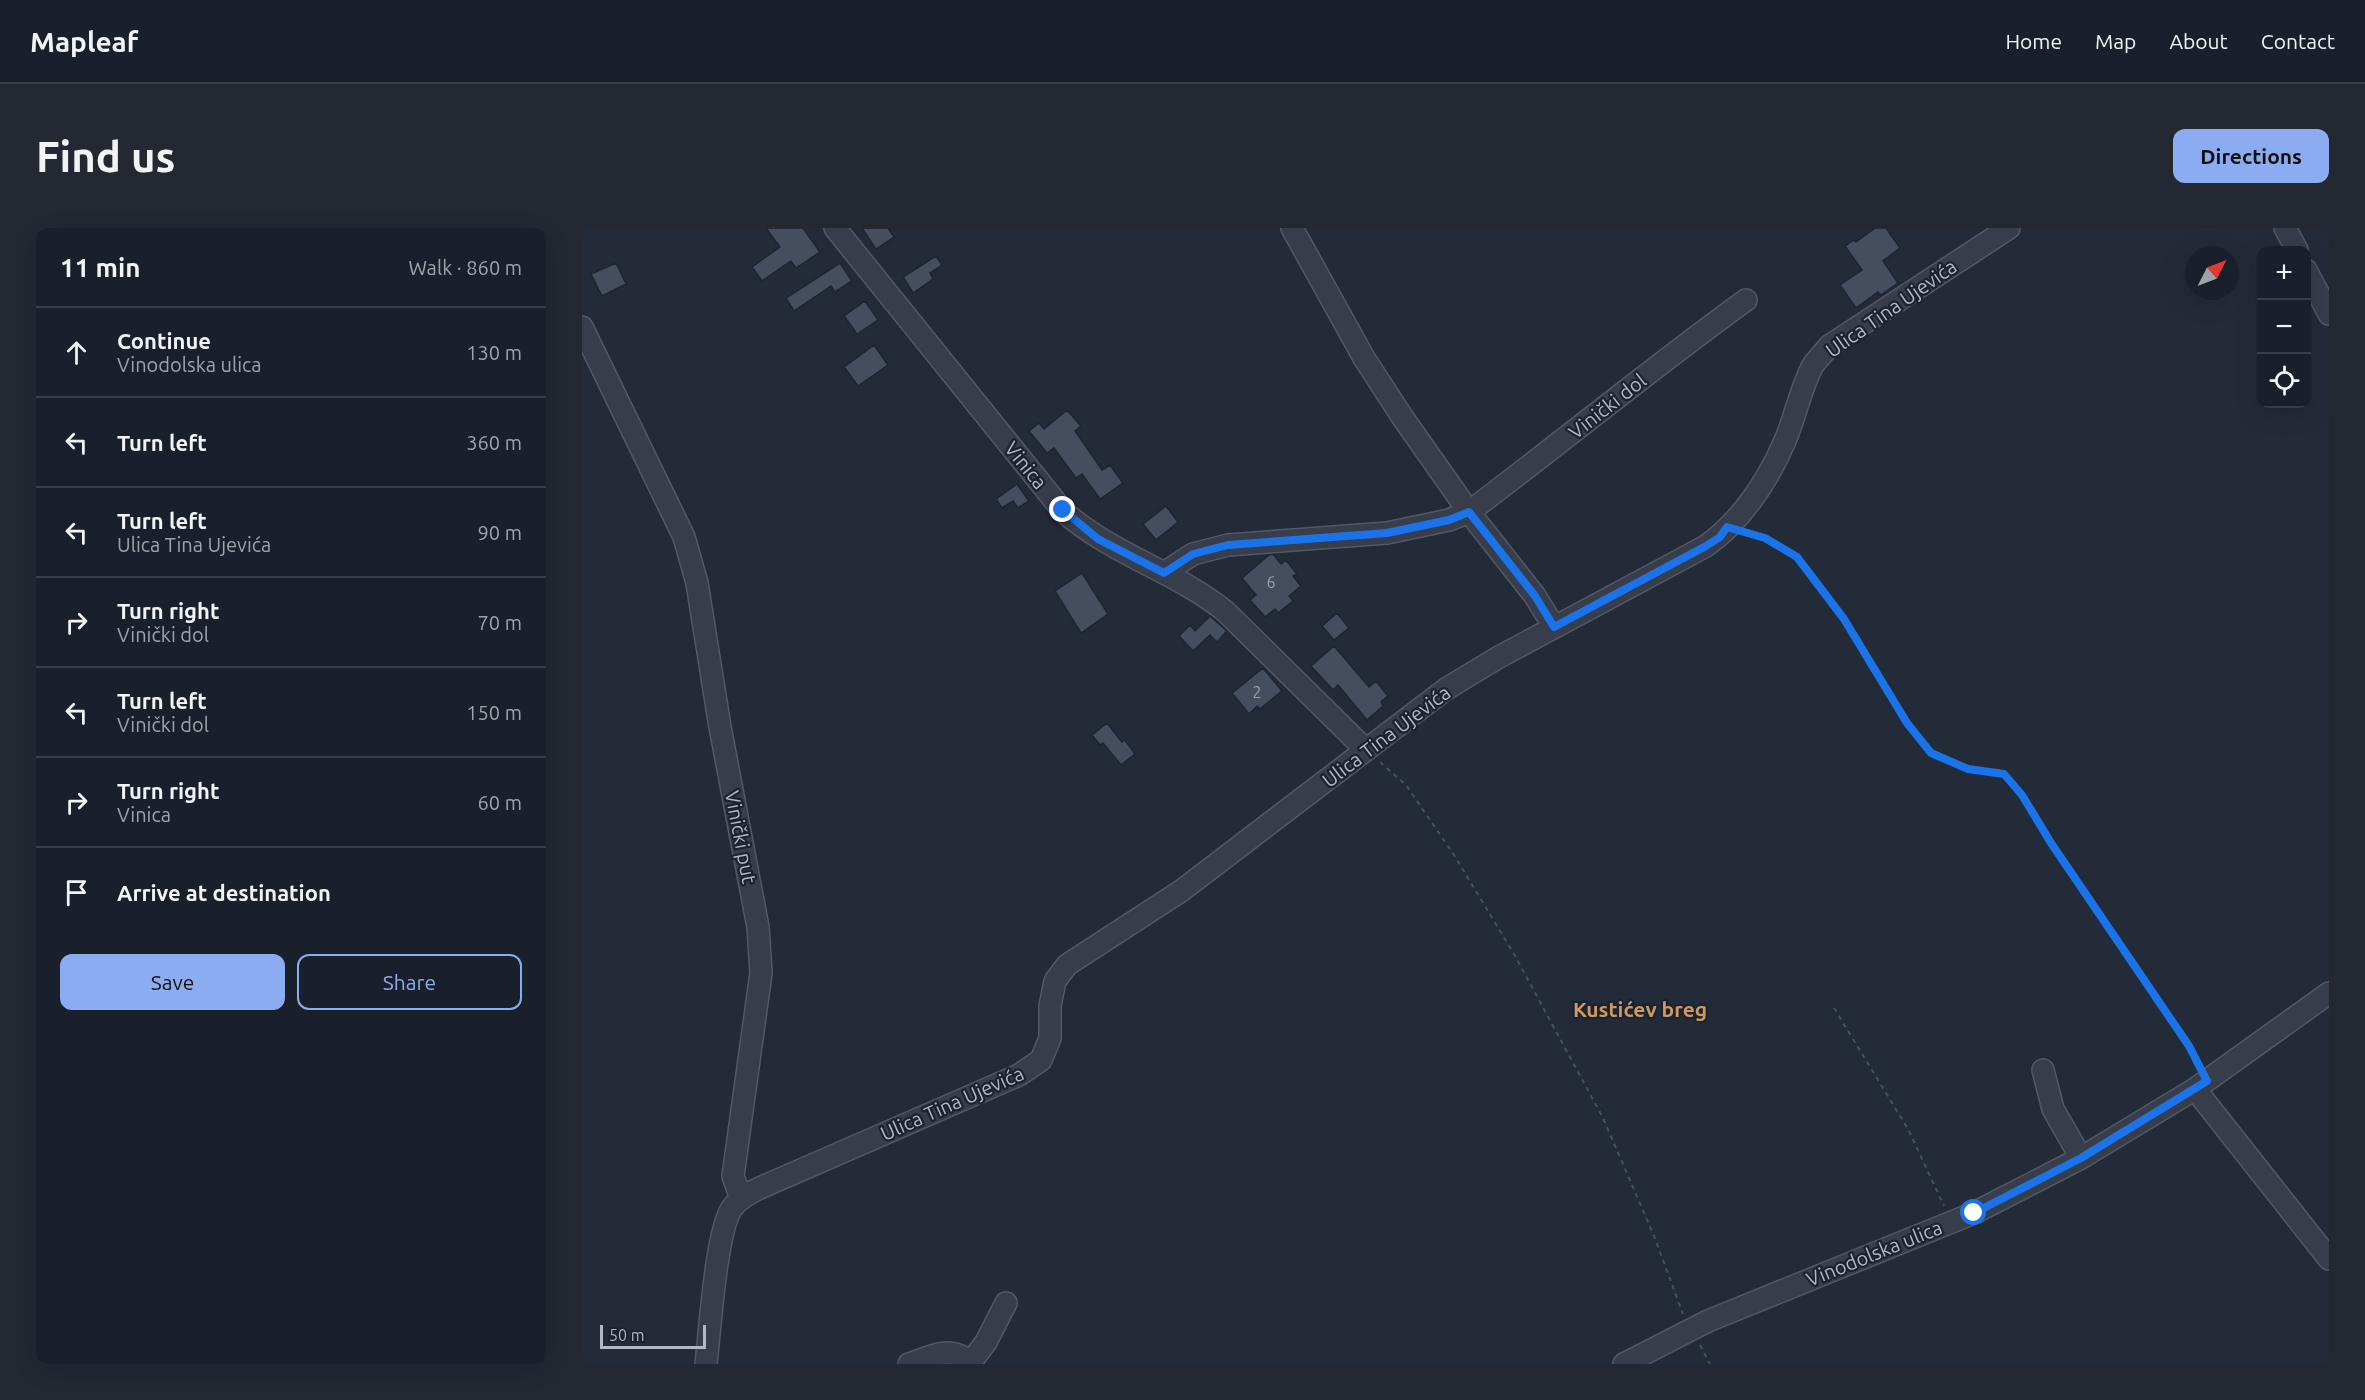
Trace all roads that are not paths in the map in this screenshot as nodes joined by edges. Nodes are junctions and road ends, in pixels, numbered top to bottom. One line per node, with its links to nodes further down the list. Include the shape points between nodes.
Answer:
1 (835, 228): 11 (street, Vinica, via 1063,510 1098,539)
2 (1292, 228): 10 (street, via 1365,358)
3 (2009, 228): 12 (street, Ulica Tina Ujevića, via 1829,346 1813,366 1784,444 1770,470 1750,502 1720,537)
4 (2285, 228): 5 (street)
5 (2295, 246)
6 (2311, 278): 8 (street)
7 (1746, 300): 10 (street, Vinički dol)
8 (2329, 314)
9 (582, 327): 18 (street, Vinički put, via 684,537 698,583 720,727 758,927 761,973 733,1176)
10 (1469, 512): 11 (street, Vinički dol, via 1387,533 1228,545 1193,554); 12 (street, via 1535,596)
11 (1164, 573): 13 (street, Vinica, via 1225,611)
12 (1554, 627): 13 (street, Ulica Tina Ujevića, via 1446,689)
13 (1366, 750): 18 (street, Ulica Tina Ujevića, via 1181,891 1067,965 1055,981 1050,1038 1041,1060 1019,1075)
14 (2329, 993): 16 (street, Vinodolska ulica)
15 (2043, 1071): 17 (street, via 2053,1109)
16 (2201, 1085): 17 (street, Vinodolska ulica); 19 (street)
17 (2081, 1158): 24 (street, Vinodolska ulica, via 1974,1213 1691,1329)
18 (741, 1199): 22 (street, via 728,1215 722,1236)
19 (2329, 1259)
20 (1006, 1304): 21 (street)
21 (971, 1363): 23 (street, via 959,1354 946,1352)
22 (706, 1364)
23 (909, 1364)
24 (1624, 1364)

